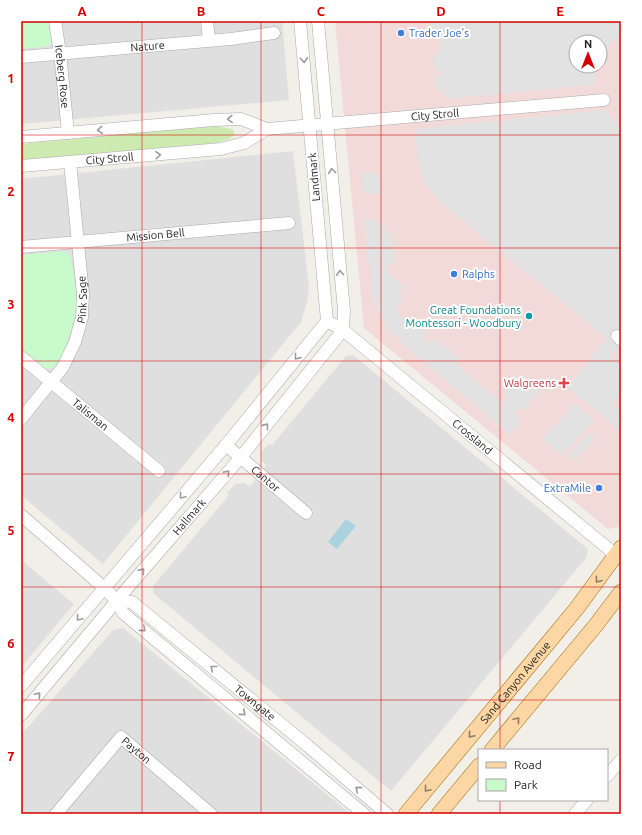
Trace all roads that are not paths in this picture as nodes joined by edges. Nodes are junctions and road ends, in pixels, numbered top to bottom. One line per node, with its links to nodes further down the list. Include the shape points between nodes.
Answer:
1 (55, 21): 7 (street, Iceberg Rose)
2 (207, 21): 6 (street)
3 (300, 21): 11 (street, Landmark, one-way to 11)
4 (318, 21): 10 (street, Landmark)
5 (274, 33): 6 (street, Nature)
6 (209, 40): 7 (street, Nature)
7 (60, 53): 8 (street, Nature); 13 (street, Iceberg Rose)
8 (21, 57)
9 (604, 100): 10 (street, City Stroll)
10 (328, 125): 11 (street, City Stroll); 21 (street, Landmark, one-way to 10, via 344,311)
11 (310, 126): 12 (street, City Stroll); 20 (street, Landmark)
12 (266, 129): 13 (street, City Stroll, one-way to 13, via 241,119); 15 (street, City Stroll, one-way to 12, via 220,149 244,143)
13 (68, 133): 14 (street, City Stroll)
14 (21, 137)
15 (70, 162): 16 (street, City Stroll); 18 (street, Pink Sage)
16 (21, 166)
17 (290, 223): 18 (street, Mission Bell)
18 (78, 242): 19 (street, Mission Bell); 23 (street, Pink Sage, via 83,294 82,317 70,355)
19 (21, 246)
20 (327, 320): 21 (street, Crossland); 25 (street, Hallmark, one-way to 25)
21 (343, 330): 26 (street, Hallmark, one-way to 21); 30 (street, Crossland)
22 (21, 357): 23 (street, Talisman)
23 (51, 383): 24 (street, Pink Sage); 27 (street, Talisman)
24 (21, 419)
25 (226, 445): 26 (street, Cantor); 31 (street, Hallmark, one-way to 31)
26 (241, 457): 28 (street, Cantor); 33 (street, Hallmark, one-way to 26)
27 (159, 471)
28 (306, 513)
29 (21, 515): 31 (street, Towngate)
30 (618, 552): 45 (main road, Sand Canyon Avenue, one-way to 45, via 577,608)
31 (104, 587): 33 (street, Towngate); 34 (street, Hallmark, one-way to 34)
32 (621, 592): 36 (main road, one-way to 32)
33 (117, 601): 35 (street, Hallmark, one-way to 33); 43 (street, Towngate, one-way to 43, via 123,613); 44 (street, Towngate, one-way to 33, via 132,602)
34 (21, 686)
35 (21, 715)
36 (493, 749)
37 (621, 760): 39 (street)
38 (478, 767): 46 (main road)
39 (608, 775)
40 (586, 801): 47 (street)
41 (56, 814): 42 (street, Payton, via 121,737)
42 (211, 814)
43 (364, 814)
44 (387, 814)
45 (406, 814)
46 (440, 814)
47 (576, 814)

